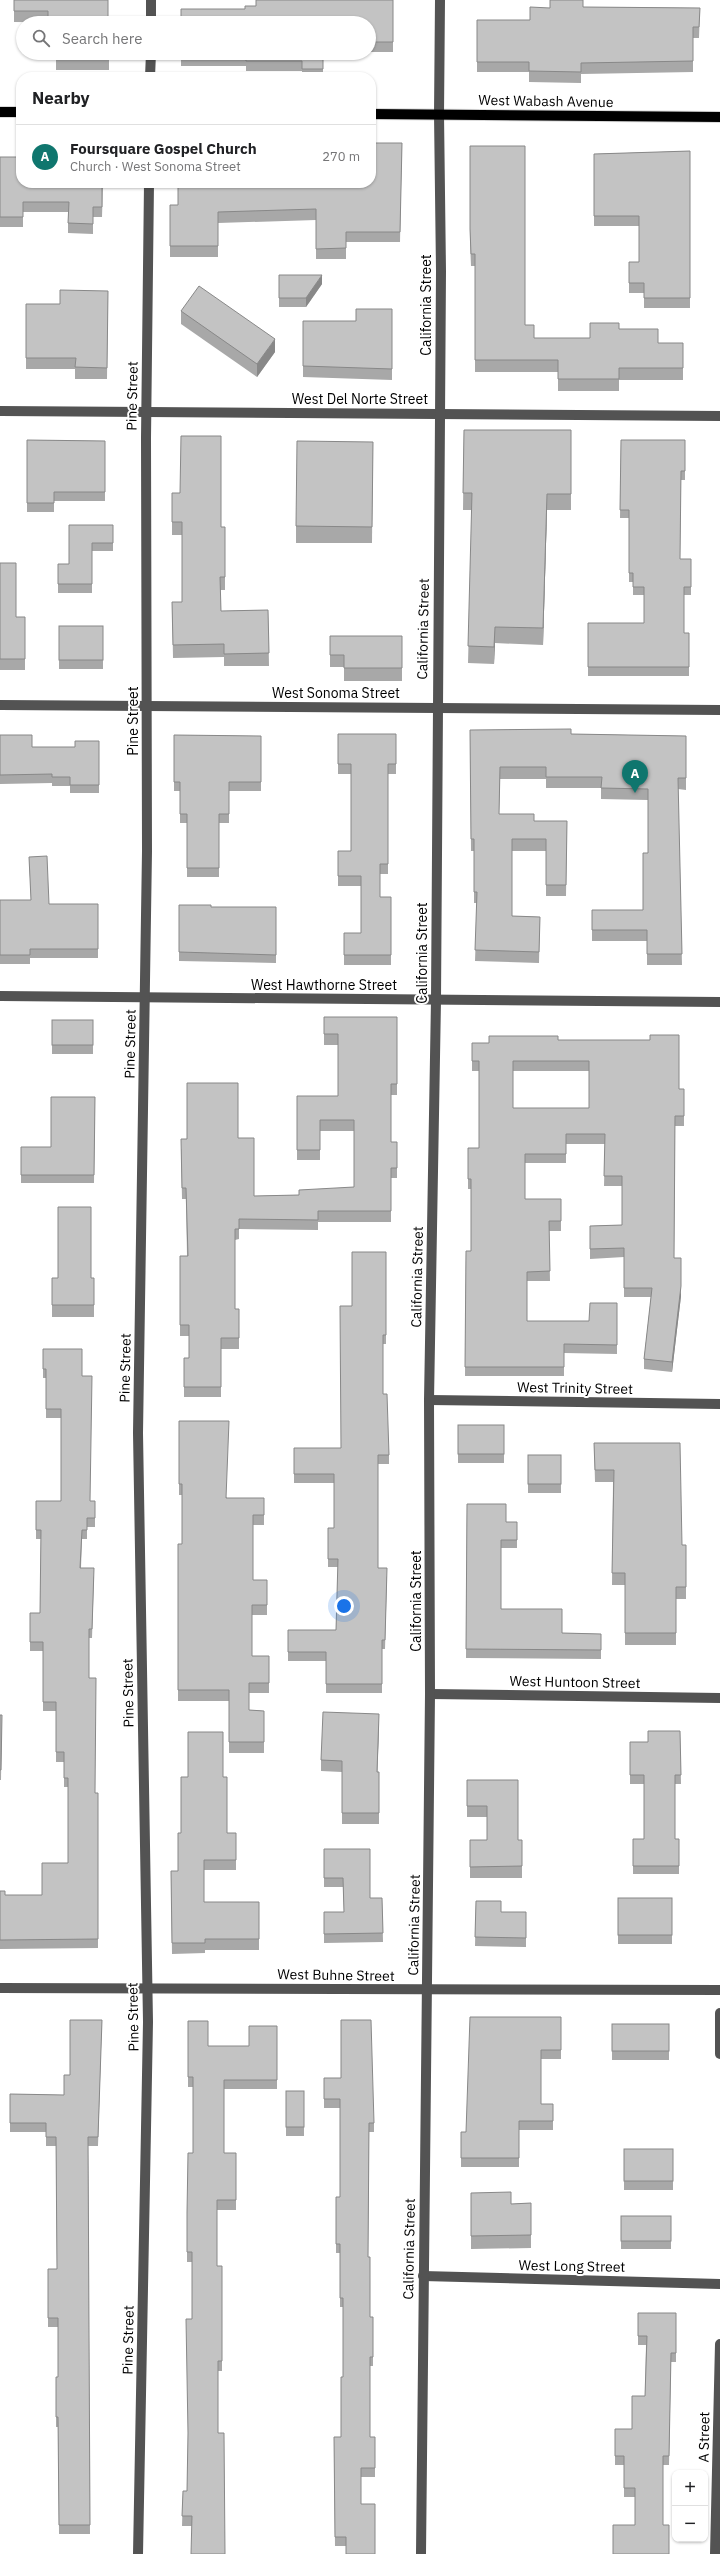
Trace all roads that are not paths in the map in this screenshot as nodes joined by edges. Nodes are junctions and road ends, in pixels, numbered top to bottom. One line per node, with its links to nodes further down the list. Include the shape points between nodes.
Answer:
1 (151, 0): 3 (street)
2 (440, 0): 9 (street, California Street)
3 (151, 16)
4 (151, 60): 5 (street)
5 (150, 72)
6 (0, 112): 7 (main road)
7 (16, 112)
8 (376, 114): 9 (main road, West Wabash Avenue)
9 (438, 114): 10 (main road, West Wabash Avenue); 14 (street, California Street)
10 (720, 117)
11 (149, 188): 13 (street, Pine Street)
12 (0, 411): 13 (street, West Del Norte Street)
13 (146, 412): 14 (street, West Del Norte Street); 17 (street, Pine Street)
14 (440, 414): 15 (street, West Del Norte Street); 18 (street, California Street)
15 (720, 416)
16 (0, 704): 17 (street, West Sonoma Street)
17 (148, 706): 18 (street, West Sonoma Street); 21 (street, Pine Street)
18 (436, 708): 19 (street, West Sonoma Street); 22 (street, California Street)
19 (720, 710)
20 (0, 996): 21 (street, West Hawthorne Street)
21 (145, 998): 22 (street, West Hawthorne Street); 29 (street, Pine Street, via 138,1433)
22 (436, 1000): 23 (street, West Hawthorne Street); 24 (street, California Street)
23 (720, 1002)
24 (429, 1400): 25 (street, West Trinity Street); 26 (street, California Street)
25 (720, 1404)
26 (430, 1694): 27 (street, West Huntoon Street); 30 (street, California Street)
27 (720, 1698)
28 (0, 1988): 29 (street, West Buhne Street)
29 (146, 1988): 30 (street, West Buhne Street); 37 (street, Pine Street, via 148,2038)
30 (427, 1989): 31 (street, West Buhne Street); 34 (street, California Street)
31 (720, 1990)
32 (720, 2013): 33 (street)
33 (720, 2054)
34 (423, 2276): 35 (street, West Long Street); 38 (street, California Street)
35 (720, 2284)
36 (720, 2344): 39 (street, A Street)
37 (138, 2554)
38 (421, 2554)
39 (716, 2554)

